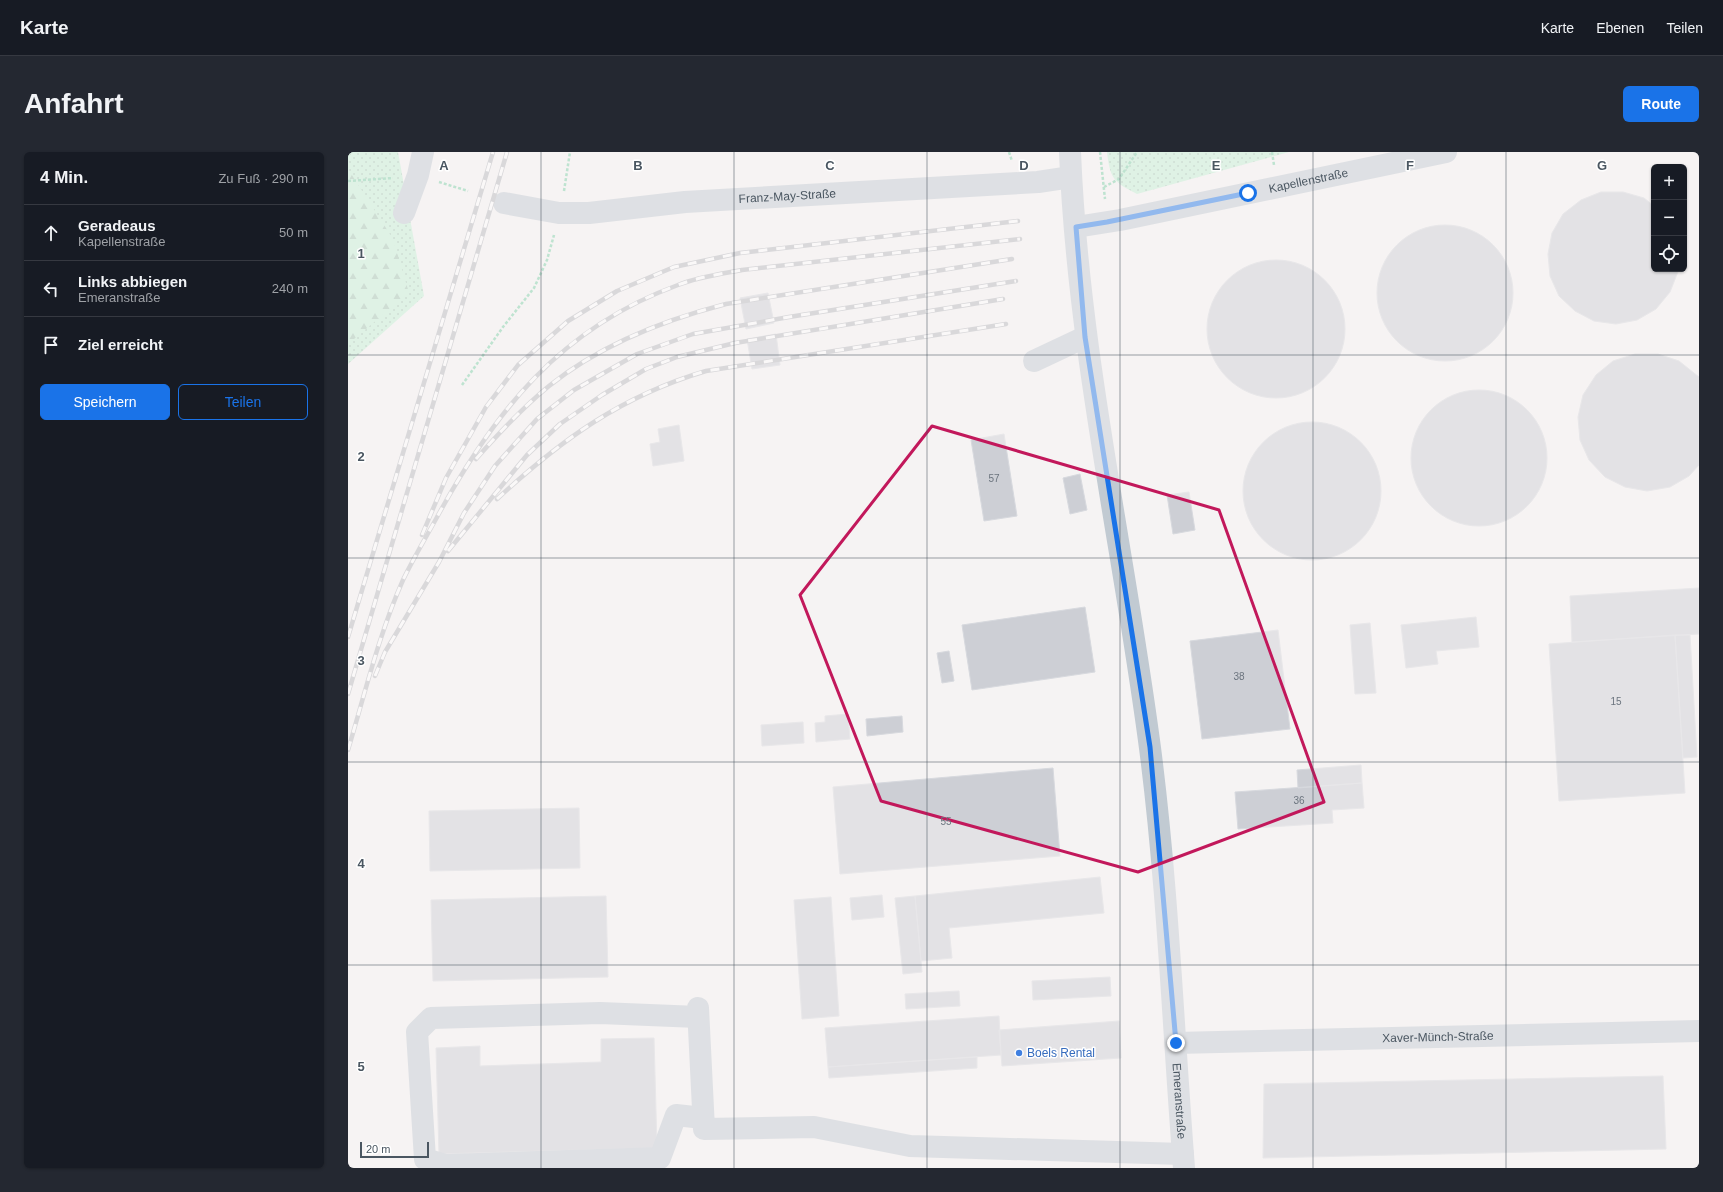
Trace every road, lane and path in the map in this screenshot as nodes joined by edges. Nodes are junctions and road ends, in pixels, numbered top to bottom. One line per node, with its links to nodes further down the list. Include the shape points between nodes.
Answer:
1 (423, 152): 7 (street)
2 (570, 152): 13 (path)
3 (1070, 152): 8 (street, Emeranstraße)
4 (1100, 152): 10 (path)
5 (1137, 152): 10 (path, via 1119,179)
6 (1446, 152): 15 (street, Kapellenstraße)
7 (418, 175): 9 (path); 11 (path); 14 (street)
8 (1071, 177): 13 (street, Franz-May-Straße, via 1020,183 685,202 590,213); 16 (street, Emeranstraße)
9 (348, 181)
10 (1104, 187): 15 (path)
11 (468, 191)
12 (504, 203): 13 (street, Franz-May-Straße)
13 (561, 204): 19 (path, via 548,260 534,288)
14 (404, 214)
15 (1107, 222): 16 (street, Kapellenstraße)
16 (1076, 227): 17 (street, Emeranstraße)
17 (1085, 337): 18 (street); 21 (street, Emeranstraße, via 1150,747)
18 (1034, 361)
19 (462, 385)
20 (1699, 1031): 21 (street, Xaver-Münch-Straße)
21 (1176, 1043): 23 (street, Emeranstraße)
22 (703, 1118): 22 (street, via 698,1013 432,1018 416,1032 425,1159 446,1165 660,1158 676,1115); 23 (street, via 704,1129 814,1127 910,1146)
23 (1183, 1161)

